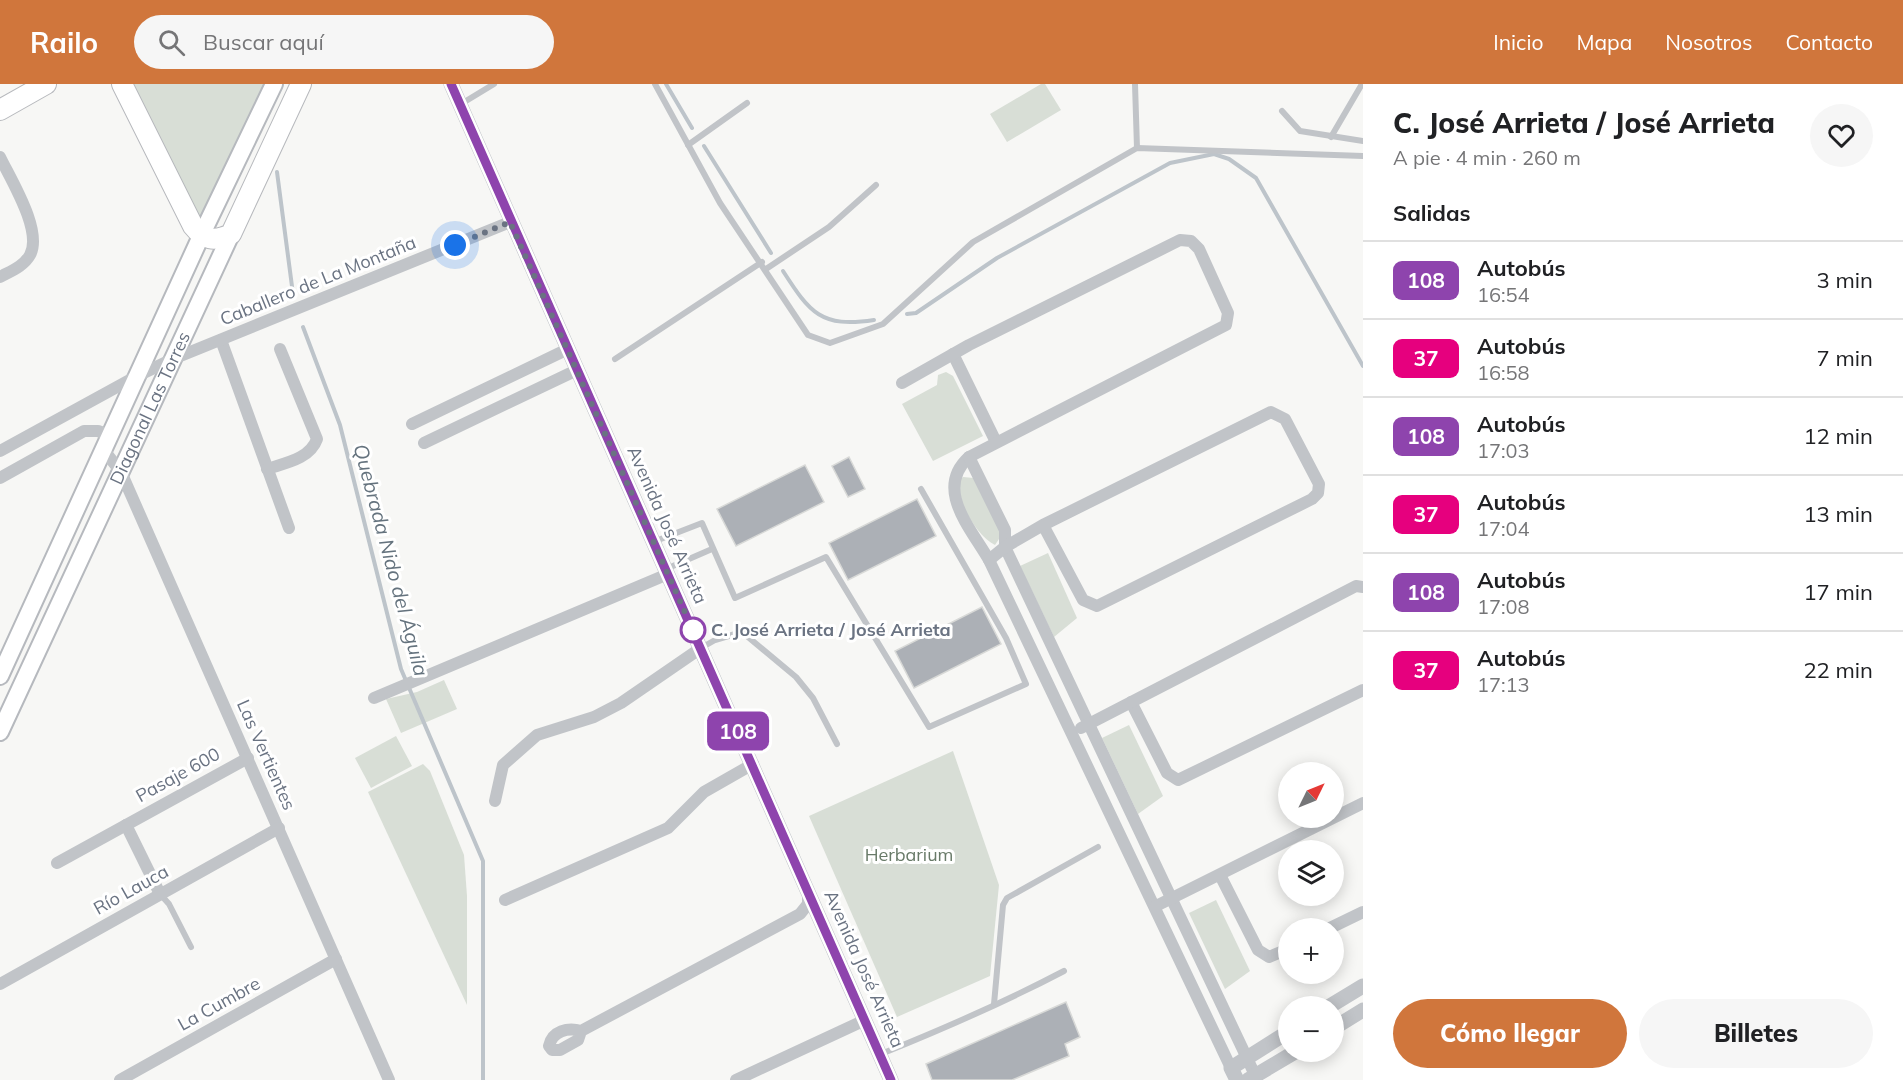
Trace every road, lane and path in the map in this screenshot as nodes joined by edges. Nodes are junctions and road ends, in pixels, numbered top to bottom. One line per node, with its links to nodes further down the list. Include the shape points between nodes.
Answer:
1 (46, 84): 12 (main road)
2 (122, 84): 23 (main road)
3 (274, 84): 23 (main road, Diagonal Las Torres)
4 (302, 84): 22 (main road, Diagonal Las Torres)
5 (451, 84): 11 (street, Avenida José Arrieta)
6 (494, 84): 11 (lane)
7 (655, 84): 16 (lane)
8 (1135, 84): 17 (lane)
9 (1362, 84): 14 (lane)
10 (747, 103): 16 (lane)
11 (460, 104): 21 (street, Avenida José Arrieta)
12 (0, 110)
13 (1282, 111): 14 (lane, via 1300,131)
14 (1331, 137): 15 (lane)
15 (1363, 141)
16 (688, 145): 24 (lane, via 720,203)
17 (1137, 148): 18 (lane); 25 (lane, via 974,242 883,324 830,343 808,335)
18 (1363, 156)
19 (0, 157): 26 (street, via 29,219 34,246 25,262)
20 (876, 185): 25 (lane, via 829,227)
21 (510, 222): 27 (street, Caballero de La Montaña); 29 (street, Avenida José Arrieta)
22 (231, 234): 23 (main road, via 217,240); 32 (main road, Diagonal Las Torres)
23 (201, 236): 34 (main road, Diagonal Las Torres)
24 (762, 262): 25 (lane); 31 (lane)
25 (766, 269)
26 (0, 277)
27 (221, 340): 32 (street, Caballero de La Montaña); 42 (street)
28 (280, 349): 42 (street, via 316,439 314,448 306,454)
29 (568, 349): 33 (street, Avenida José Arrieta); 36 (street)
30 (953, 354): 35 (street); 38 (street); 38 (street, via 1180,240 1191,241 1199,249 1228,313 1226,326)
31 (615, 358)
32 (173, 359): 34 (street, Caballero de La Montaña); 43 (main road, Diagonal Las Torres)
33 (577, 370): 39 (street); 48 (street, Avenida José Arrieta)
34 (137, 376): 37 (main road, Diagonal Las Torres); 40 (street, Caballero de La Montaña)
35 (902, 383)
36 (412, 424)
37 (106, 442): 43 (street, Las Vertientes); 44 (street, via 98,431 84,430); 55 (main road, Diagonal Las Torres)
38 (996, 442): 41 (street)
39 (424, 443)
40 (0, 451)
41 (969, 457): 49 (street, via 1005,530); 51 (street, via 955,472 955,499)
42 (267, 469): 47 (street)
43 (120, 472): 60 (main road, Diagonal Las Torres); 63 (street, Las Vertientes)
44 (0, 478)
45 (921, 489): 50 (lane, via 1006,638 1026,684 929,727 826,557 735,598)
46 (1042, 525): 46 (street, via 1083,600 1097,606 1312,499 1318,493 1318,484 1285,419 1270,412); 49 (street)
47 (289, 528)
48 (653, 542): 50 (lane, via 702,523); 52 (street, Avenida José Arrieta)
49 (1005, 547): 51 (street); 59 (street)
50 (712, 549): 52 (lane)
51 (989, 560): 61 (street)
52 (667, 572): 54 (street, Avenida José Arrieta); 57 (street)
53 (1363, 587): 58 (street, via 1356,586)
54 (701, 648): 62 (lane, via 742,632 796,676 813,698); 64 (street, Avenida José Arrieta); 65 (street, via 621,703 594,717 537,735 503,765)
55 (0, 676)
56 (1363, 690): 58 (street, via 1178,780 1167,772)
57 (374, 698)
58 (1131, 702): 59 (street)
59 (1087, 724): 61 (street); 74 (street)
60 (0, 732)
61 (1073, 734): 76 (street)
62 (837, 744)
63 (248, 758): 67 (street, Pasaje 600); 68 (street, Las Vertientes)
64 (753, 764): 72 (street, Avenida José Arrieta); 75 (street, via 704,792 668,828)
65 (495, 801)
66 (1363, 803): 71 (street)
67 (126, 825): 70 (street, Pasaje 600); 73 (street, Pasaje 600)
68 (279, 828): 73 (street, Río Lauca); 83 (street, Las Vertientes)
69 (1098, 847): 88 (lane, via 1007,898 1003,905)
70 (57, 863)
71 (1220, 874): 74 (street); 82 (street, via 1258,950 1263,955)
72 (808, 889): 78 (street, via 808,904); 80 (street, Avenida José Arrieta)
73 (160, 894): 81 (lane); 85 (street, Río Lauca)
74 (1173, 897): 76 (street); 95 (street)
75 (505, 900)
76 (1156, 906): 97 (street)
77 (1363, 912): 79 (street)
78 (800, 914): 80 (street, via 812,915); 92 (street)
79 (1344, 921)
80 (825, 928): 90 (street, Avenida José Arrieta)
81 (191, 946)
82 (1278, 954)
83 (336, 959): 99 (street, La Cumbre); 100 (street, Las Vertientes)
84 (1064, 971): 88 (lane)
85 (0, 984)
86 (1363, 986): 87 (street)
87 (1344, 998)
88 (994, 1004): 94 (lane)
89 (1363, 1010): 91 (street)
90 (865, 1020): 94 (street, Avenida José Arrieta); 101 (street)
91 (1344, 1022)
92 (581, 1030)
93 (1278, 1038): 95 (street)
94 (880, 1054): 102 (street, Avenida José Arrieta)
95 (1246, 1059): 97 (street); 98 (street)
96 (1278, 1062): 98 (street)
97 (1234, 1074)
98 (1251, 1078)
99 (120, 1080)
100 (389, 1080)
101 (736, 1080)
102 (891, 1080)

